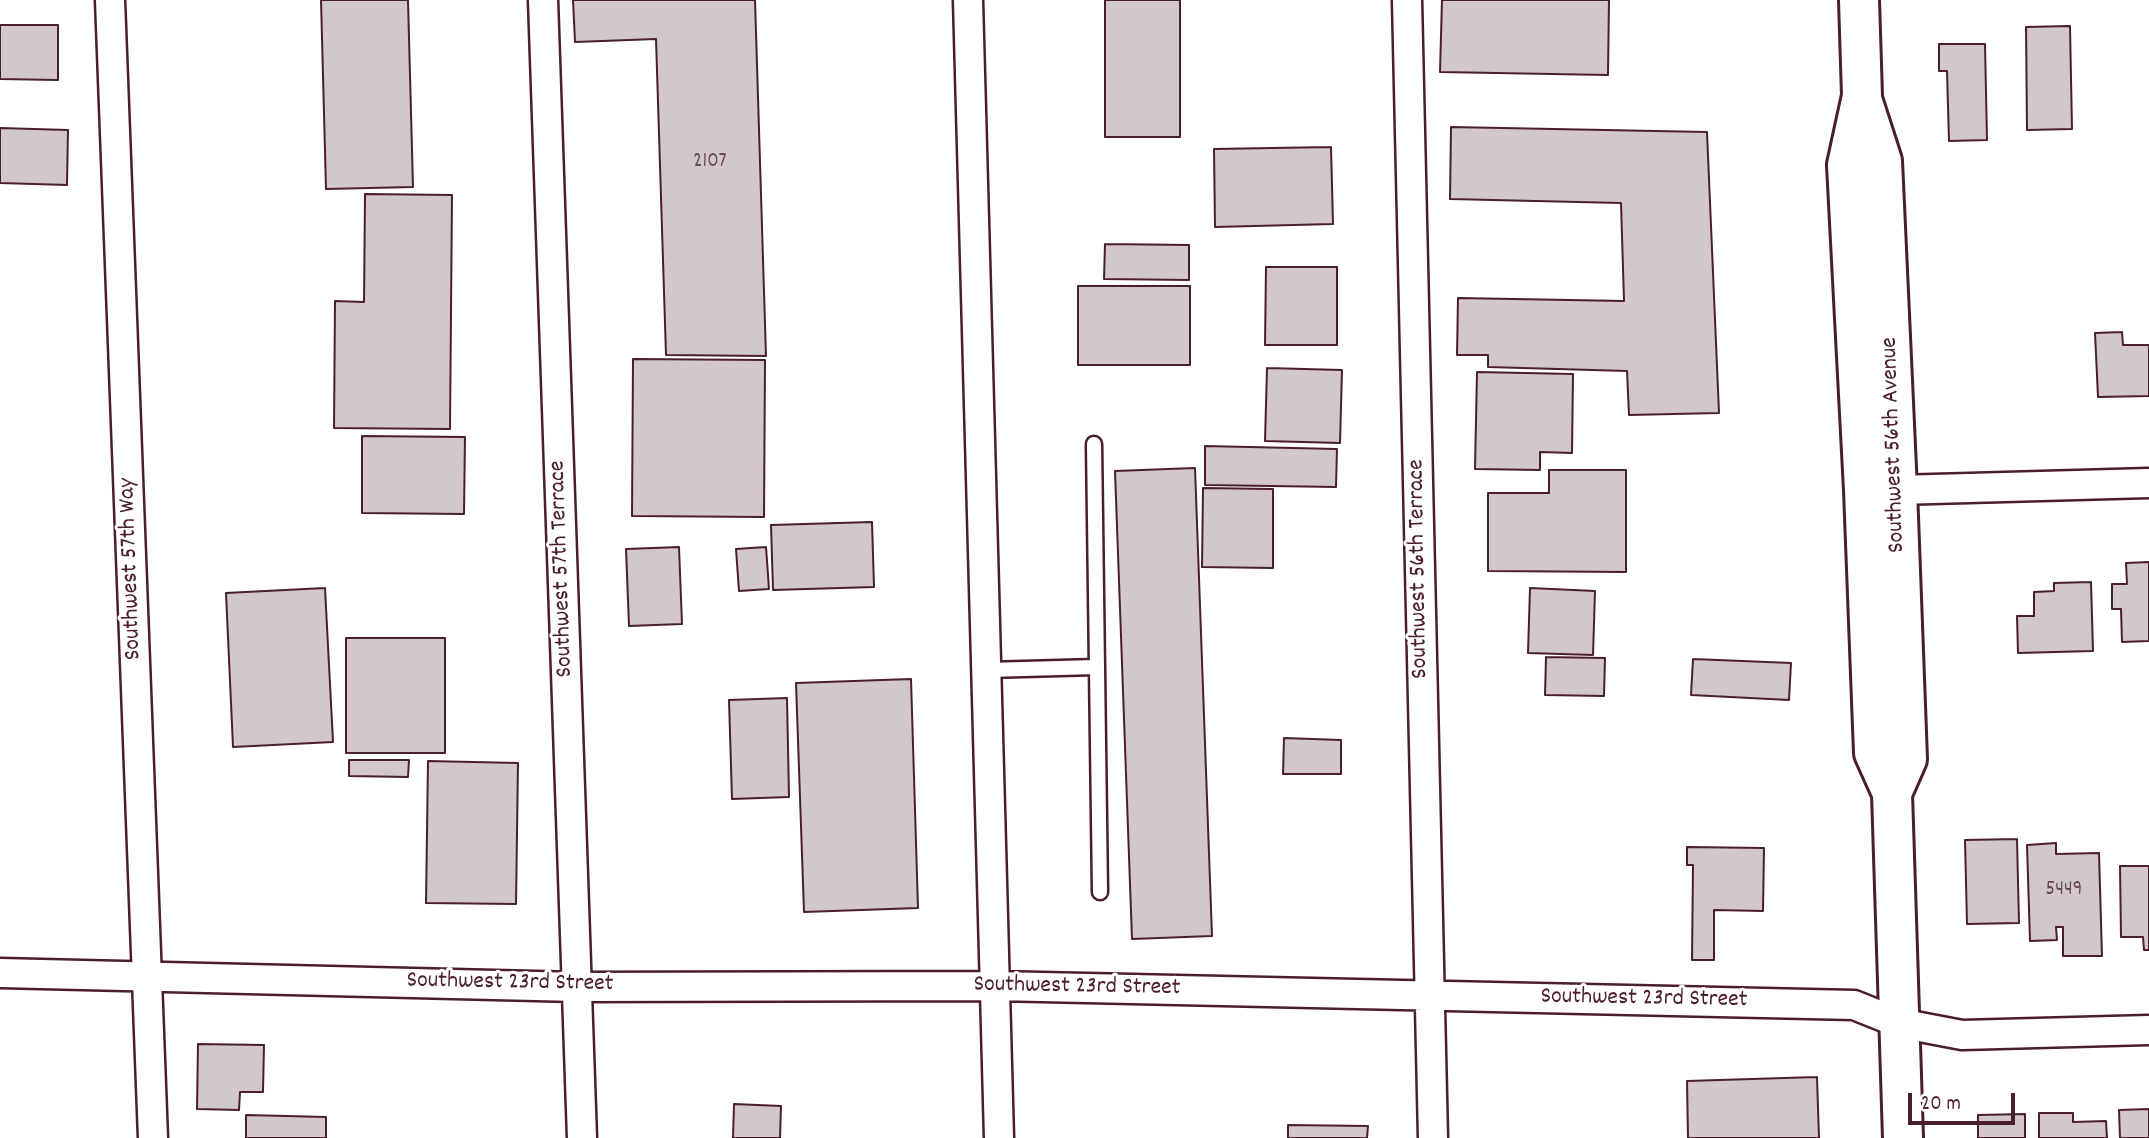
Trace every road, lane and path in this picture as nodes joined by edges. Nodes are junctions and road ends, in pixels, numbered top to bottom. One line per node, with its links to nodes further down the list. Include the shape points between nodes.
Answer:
1 (110, 0): 15 (street, Southwest 57th Way)
2 (543, 0): 17 (street, Southwest 57th Terrace)
3 (968, 0): 11 (street)
4 (1407, 0): 18 (street, Southwest 56th Terrace)
5 (1858, 0): 6 (street, Southwest 56th Avenue)
6 (1861, 96): 9 (street, Southwest 56th Avenue, via 1882,161); 12 (street, Southwest 56th Avenue, via 1847,165 1874,752)
7 (1094, 444): 10 (lane)
8 (2149, 483): 9 (street)
9 (1897, 490): 12 (street, Southwest 56th Avenue, via 1908,759)
10 (1096, 667): 11 (lane); 13 (lane)
11 (987, 670): 16 (street)
12 (1892, 793): 19 (street, Southwest 56th Avenue)
13 (1100, 892)
14 (0, 973): 15 (street, Southwest 23rd Street)
15 (148, 976): 17 (street, Southwest 23rd Street); 21 (street, Southwest 57th Way)
16 (996, 986): 17 (street, Southwest 23rd Street); 18 (street, Southwest 23rd Street); 23 (street)
17 (577, 987): 22 (street, Southwest 57th Terrace)
18 (1430, 995): 19 (street, Southwest 23rd Street, via 1854,1005); 24 (street, Southwest 56th Terrace)
19 (1899, 1024): 20 (street, Southwest 23rd Street, via 1962,1035); 25 (street, Southwest 56th Avenue)
20 (2149, 1030)
21 (153, 1138)
22 (582, 1138)
23 (999, 1138)
24 (1433, 1138)
25 (1903, 1138)

